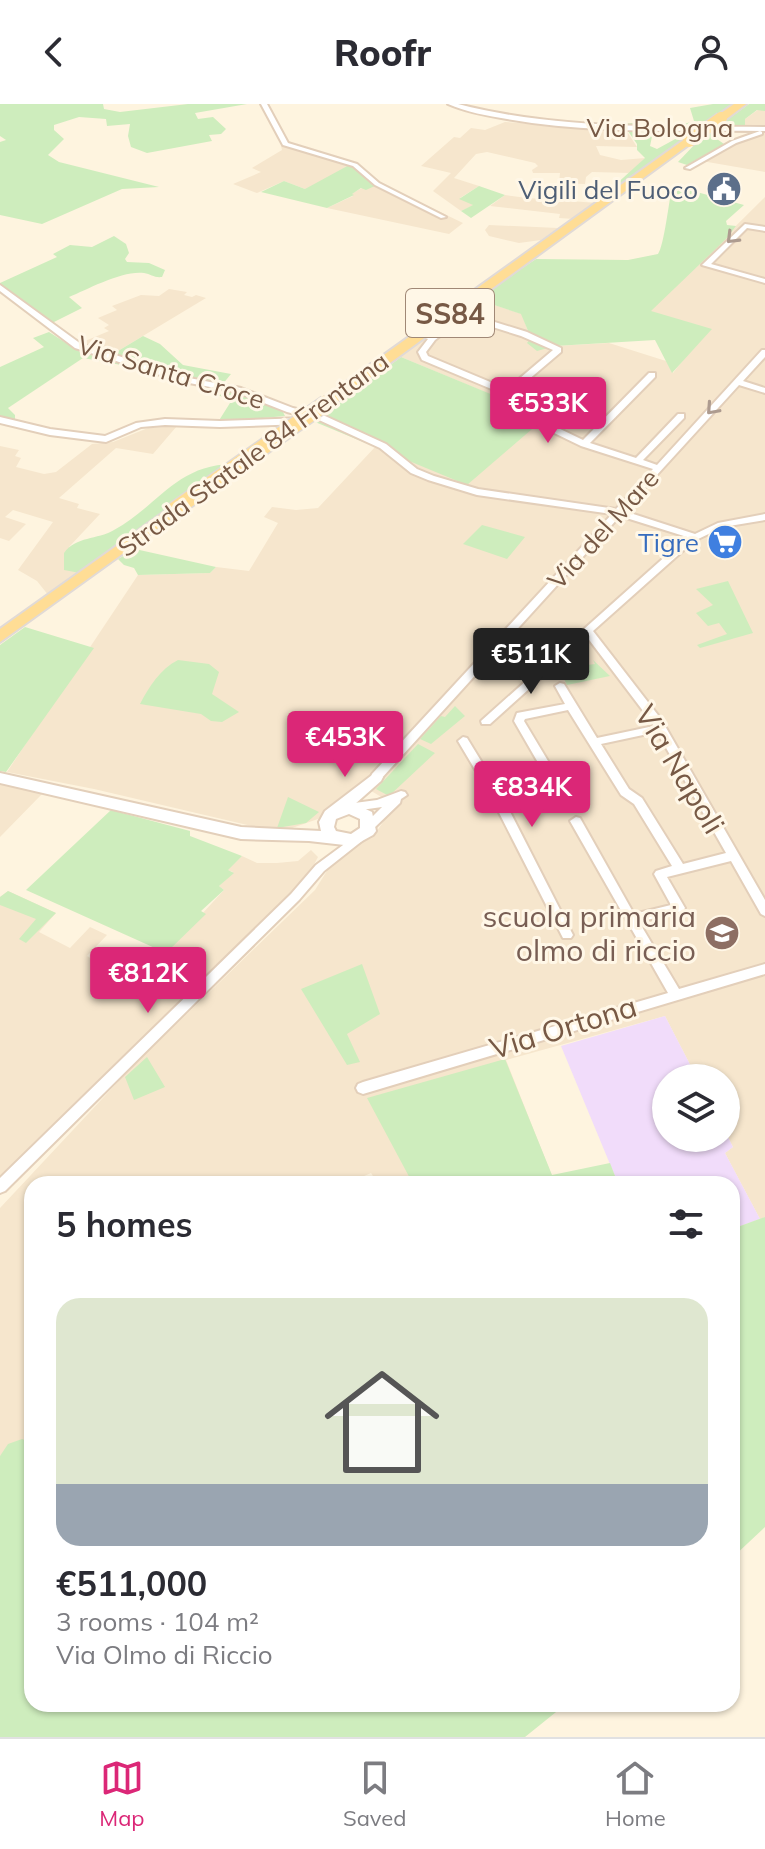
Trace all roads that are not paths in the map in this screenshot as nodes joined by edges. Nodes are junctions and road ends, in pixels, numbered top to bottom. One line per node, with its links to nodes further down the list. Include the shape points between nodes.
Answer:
1 (264, 104): 6 (street, via 284,144 355,165 377,184)
2 (451, 104): 4 (street, Via Bologna, via 507,120 605,128)
3 (741, 104): 10 (main road, Strada Statale 84 Frentana / SS84, bridge)
4 (765, 130): 5 (street, Via Bologna)
5 (688, 168)
6 (443, 217)
7 (765, 229): 8 (street, one-way to 8, via 745,226 706,265)
8 (765, 281)
9 (0, 287): 18 (street, Via Santa Croce, via 63,337 99,355 238,390)
10 (427, 336): 15 (street, via 425,358); 15 (street, via 469,316 556,348 558,354); 26 (main road, Strada Statale 84 Frentana / SS84, bridge)
11 (765, 352): 13 (street, Via del Mare)
12 (652, 375): 19 (street)
13 (737, 382): 14 (street); 21 (street, Via del Mare, one-way to 21)
14 (765, 391)
15 (508, 393): 19 (street, via 559,414 551,428)
16 (681, 416): 20 (street)
17 (0, 420): 18 (street, via 106,439 139,425 165,422)
18 (331, 421): 22 (street, Via Santa Croce, via 383,446 431,478 477,492)
19 (584, 444): 20 (street)
20 (638, 461): 21 (street)
21 (658, 468): 22 (street, Via del Mare)
22 (618, 512): 24 (street, Via Santa Croce); 33 (street, Via del Mare)
23 (765, 517): 24 (street, via 721,525)
24 (695, 537): 25 (street)
25 (589, 632): 29 (street); 30 (street, Via Napoli)
26 (0, 637)
27 (560, 686): 28 (street)
28 (571, 706): 32 (street); 35 (street, via 521,716 519,721)
29 (486, 721)
30 (660, 728): 32 (street); 40 (street, Via Napoli)
31 (463, 741): 45 (street)
32 (594, 742): 42 (street)
33 (376, 777): 37 (street)
34 (0, 778): 39 (street, via 241,833)
35 (566, 801)
36 (576, 821): 44 (street)
37 (338, 825): 38 (street); 38 (street, via 363,813); 38 (street, via 401,795); 39 (street); 39 (street); 41 (street); 41 (street)
38 (369, 826)
39 (292, 834)
40 (733, 856): 42 (street); 43 (street, Via Napoli)
41 (320, 868): 49 (street)
42 (680, 869): 44 (street, via 660,874 679,908)
43 (765, 911)
44 (631, 919): 47 (street)
45 (567, 935)
46 (765, 969): 47 (street, Via Ortona)
47 (675, 993): 48 (street, Via Ortona)
48 (363, 1088)
49 (0, 1187)

